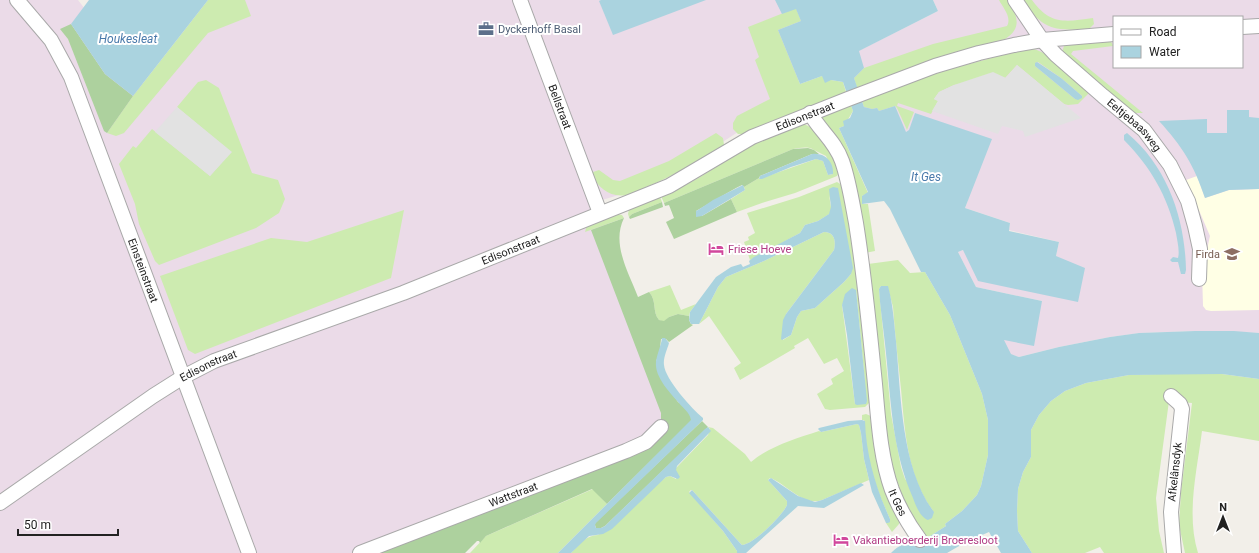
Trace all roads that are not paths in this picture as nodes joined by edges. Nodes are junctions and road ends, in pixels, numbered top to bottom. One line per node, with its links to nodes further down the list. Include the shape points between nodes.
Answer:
1 (17, 0): 11 (street, Einsteinstraat, via 52,40 71,77)
2 (520, 0): 9 (street, Bellstraat)
3 (1015, 0): 7 (street, Eeltjebaasweg)
4 (1259, 26): 5 (street)
5 (1243, 27)
6 (1113, 34): 7 (street, Edisonstraat)
7 (1042, 40): 8 (street, Edisonstraat, via 979,53 935,66); 10 (street, Eeltjebaasweg, via 1102,96 1144,130 1170,165 1188,201 1195,226 1200,249)
8 (810, 113): 9 (street, Edisonstraat, via 752,137 669,186); 15 (street, It Ges, via 817,126 838,150 846,174 862,266 880,437 887,473 897,502)
9 (600, 212): 11 (street, Edisonstraat, via 403,293 214,362)
10 (1199, 279)
11 (183, 377): 14 (street, Edisonstraat); 16 (street, Einsteinstraat)
12 (1171, 396): 18 (street, Afkelânsdyk, via 1182,409 1170,512)
13 (660, 426): 17 (street, Wattstraat, via 646,442 626,451)
14 (0, 503)
15 (920, 540)
16 (249, 553)
17 (360, 553)
18 (1174, 553)

